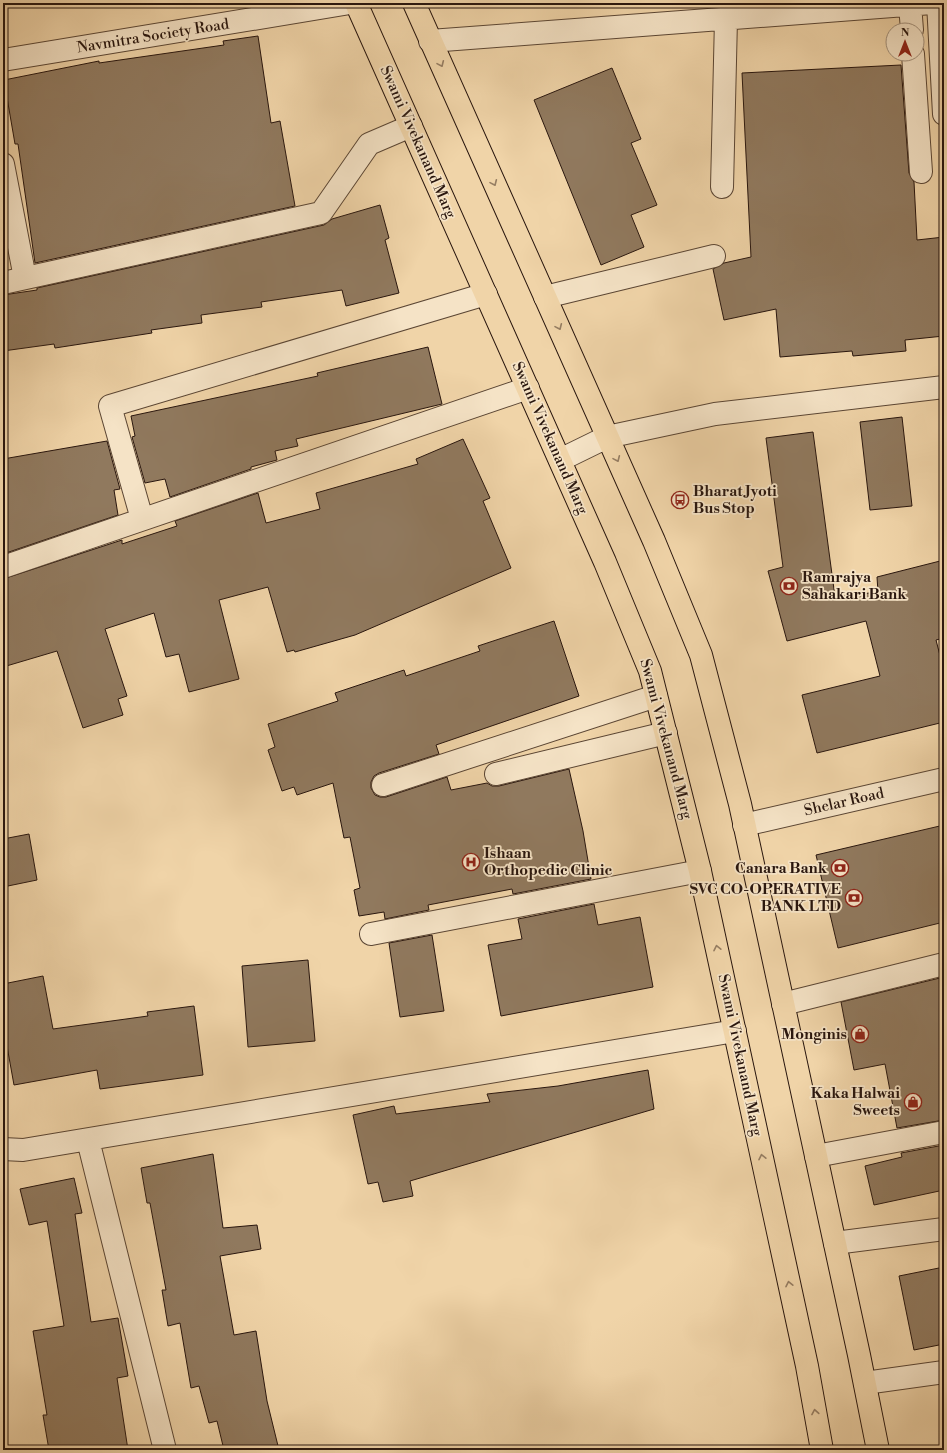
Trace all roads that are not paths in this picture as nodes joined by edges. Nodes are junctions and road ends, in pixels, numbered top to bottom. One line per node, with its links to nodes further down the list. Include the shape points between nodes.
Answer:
1 (350, 3): 11 (street, Navmitra Society Road)
2 (356, 3): 14 (main road, Swami Vivekanand Marg)
3 (414, 3): 10 (main road)
4 (932, 3): 6 (street)
5 (938, 3): 13 (street)
6 (910, 5): 8 (street); 9 (street)
7 (673, 13): 8 (street); 10 (street)
8 (726, 19): 17 (street)
9 (911, 22)
10 (430, 40): 22 (main road, one-way to 22)
11 (3, 60)
12 (914, 62): 16 (street)
13 (944, 114)
14 (411, 126): 19 (street, via 369,144 321,213); 21 (main road, Swami Vivekanand Marg)
15 (3, 164): 19 (street)
16 (921, 172)
17 (722, 187)
18 (714, 256): 22 (street)
19 (26, 278): 20 (street)
20 (3, 283)
21 (486, 294): 24 (main road, Swami Vivekanand Marg); 27 (street, via 110,406)
22 (545, 297): 25 (main road, one-way to 25)
23 (944, 387): 25 (street, via 715,414)
24 (528, 388): 26 (main road, Swami Vivekanand Marg); 27 (street)
25 (608, 437): 26 (street); 34 (main road, one-way to 34, via 701,655)
26 (560, 460): 29 (main road, Swami Vivekanand Marg, via 606,562 650,671)
27 (142, 520): 28 (street)
28 (3, 567)
29 (656, 696): 30 (main road, Swami Vivekanand Marg); 33 (street)
30 (666, 733): 31 (street); 35 (main road, Swami Vivekanand Marg)
31 (496, 774)
32 (944, 779): 34 (street, Shelar Road)
33 (383, 785)
34 (744, 825): 38 (main road)
35 (700, 871): 36 (street); 39 (main road, Swami Vivekanand Marg, one-way to 35)
36 (371, 934)
37 (944, 964): 38 (street)
38 (783, 1004): 43 (main road)
39 (734, 1031): 41 (street); 49 (main road, Swami Vivekanand Marg, one-way to 39, via 805,1358)
40 (944, 1132): 43 (street)
41 (88, 1140): 42 (street, via 23,1150); 48 (street)
42 (3, 1150)
43 (816, 1156): 45 (main road)
44 (944, 1229): 45 (street)
45 (835, 1243): 47 (main road)
46 (944, 1372): 47 (street)
47 (865, 1383): 50 (main road)
48 (165, 1450)
49 (822, 1450)
50 (878, 1450)

